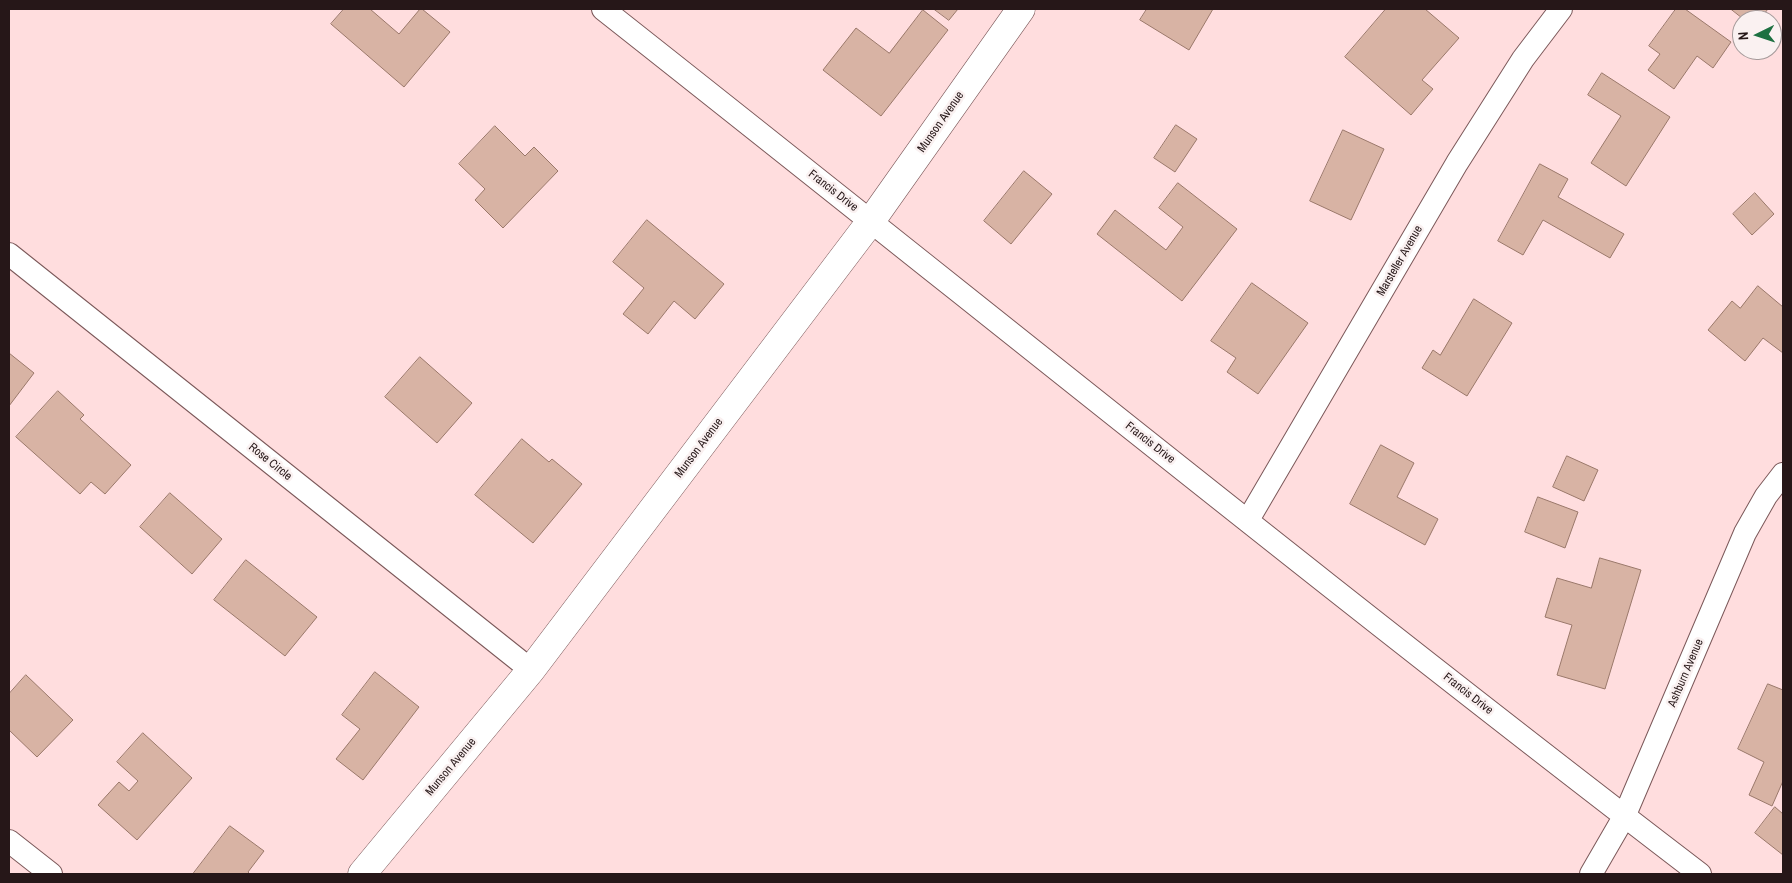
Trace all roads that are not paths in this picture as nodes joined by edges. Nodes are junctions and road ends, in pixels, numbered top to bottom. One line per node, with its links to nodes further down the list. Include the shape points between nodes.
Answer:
1 (603, 9): 4 (street, Francis Drive)
2 (1021, 9): 4 (street, Munson Avenue)
3 (1562, 9): 7 (street, Marsteller Avenue, via 1523,59 1457,163)
4 (871, 221): 7 (street, Francis Drive); 8 (street, Munson Avenue)
5 (9, 254): 8 (street, Rose Circle)
6 (1783, 474): 9 (street, Ashburn Avenue, via 1745,533)
7 (1248, 520): 9 (street, Francis Drive)
8 (531, 670): 12 (street, Munson Avenue)
9 (1624, 817): 13 (street, Ashburn Avenue); 14 (street, Francis Drive)
10 (9, 841): 11 (street)
11 (51, 874)
12 (362, 874)
13 (1590, 874)
14 (1700, 874)

